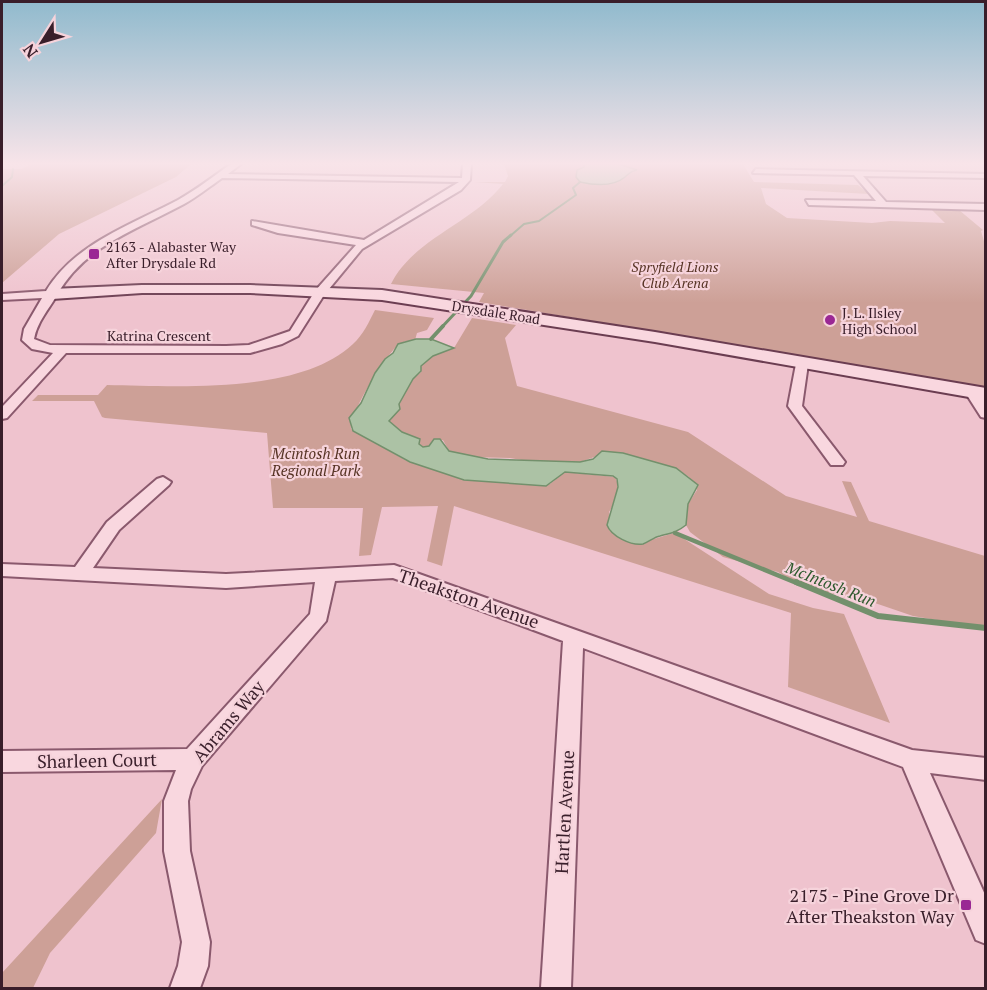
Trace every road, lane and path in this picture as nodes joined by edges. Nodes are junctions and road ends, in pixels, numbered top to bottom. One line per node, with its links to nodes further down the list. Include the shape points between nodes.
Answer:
1 (164, 210): 6 (street, via 89,251 56,284)
2 (421, 210): 4 (street, Katrina Crescent)
3 (255, 223): 4 (street)
4 (365, 243): 5 (street, Katrina Crescent)
5 (319, 293): 6 (street, Drysdale Road, via 250,288); 8 (street, Katrina Crescent, via 294,333 260,347 220,351); 9 (street, Drysdale Road, via 382,295)
6 (52, 294): 7 (street, Drysdale Road); 8 (street, Katrina Crescent, via 27,337 36,346)
7 (2, 297)
8 (63, 349): 12 (street)
9 (802, 364): 10 (street, Drysdale Road); 13 (street, via 795,406)
10 (979, 393): 11 (street)
11 (986, 414)
12 (2, 415)
13 (837, 462)
14 (163, 482): 16 (street, via 113,526)
15 (2, 570): 16 (street, Theakston Avenue)
16 (81, 572): 17 (street, Theakston Avenue, via 214,581)
17 (326, 576): 18 (street, Theakston Avenue, via 394,571); 19 (street, Abrams Way, via 319,616)
18 (573, 635): 20 (street, Theakston Avenue); 25 (street, Hartlen Avenue)
19 (193, 759): 21 (street, Sharleen Court); 24 (street, Abrams Way, via 176,801 177,851 196,942)
20 (912, 760): 22 (street, Theakston Avenue); 23 (street)
21 (2, 762)
22 (986, 769)
23 (986, 930)
24 (185, 988)
25 (556, 988)

